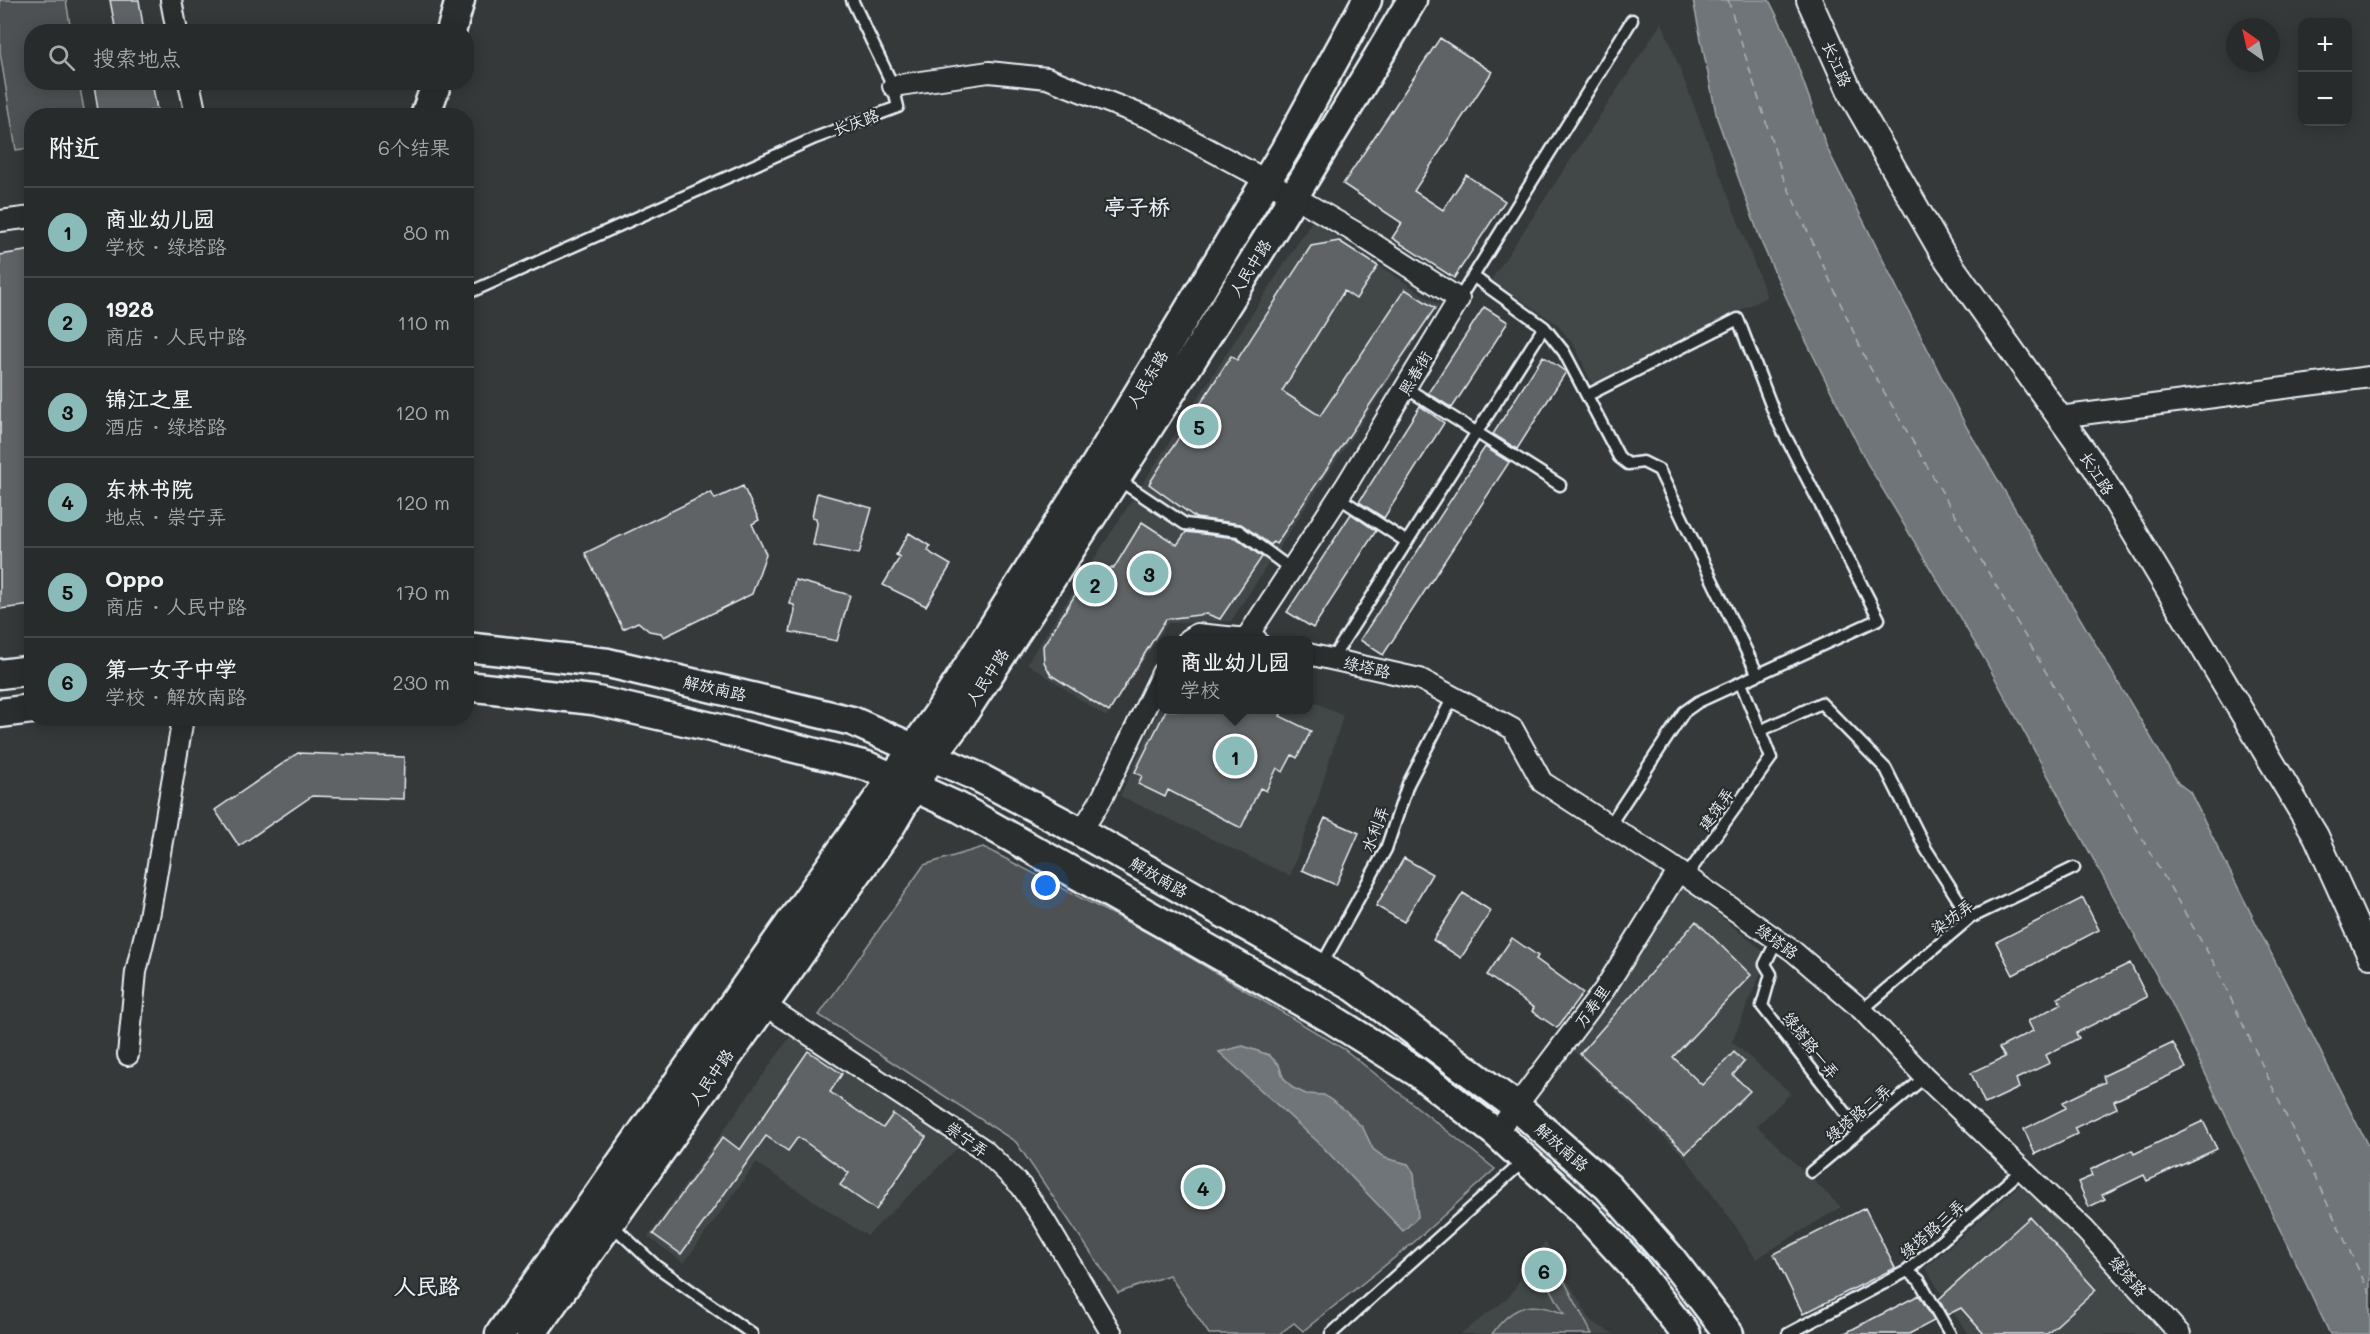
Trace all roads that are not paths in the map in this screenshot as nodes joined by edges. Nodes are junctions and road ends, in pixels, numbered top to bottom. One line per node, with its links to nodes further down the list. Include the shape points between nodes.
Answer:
1 (171, 0): 8 (street)
2 (460, 0): 9 (main road)
3 (852, 0): 10 (lane)
4 (1367, 0): 15 (main road, 人民东路)
5 (1412, 0): 16 (main road, 人民中路)
6 (1809, 0): 26 (street, 长江路, via 1852,96 1943,254)
7 (1632, 20): 19 (lane)
8 (176, 24)
9 (453, 24)
10 (893, 86): 15 (street, via 989,72 1047,78 1154,120); 20 (lane, 长庆路, via 898,107 815,138)
11 (191, 90): 13 (street)
12 (434, 90): 14 (main road)
13 (194, 108)
14 (428, 108)
15 (1266, 180): 16 (street); 28 (main road, 人民东路)
16 (1295, 197): 21 (street); 28 (main road, 人民中路)
17 (24, 218): 18 (street)
18 (0, 221)
19 (1474, 277): 21 (lane); 22 (lane)
20 (474, 290)
21 (1459, 299): 24 (street, 熙春街)
22 (1544, 327): 25 (lane, via 1564,352); 27 (lane)
23 (2370, 377): 26 (street)
24 (1406, 388): 27 (lane); 30 (street, 熙春街)
25 (1588, 395): 41 (lane, via 1619,457 1628,464 1643,462 1659,470); 41 (lane, via 1738,319 1776,418 1879,619)
26 (2059, 417): 58 (street, 长江路, via 2095,467 2316,836)
27 (1476, 434): 29 (lane); 31 (lane)
28 (1106, 471): 32 (lane, via 1185,524 1239,531); 50 (main road, 人民东路, via 938,714)
29 (1560, 485)
30 (1338, 497): 31 (lane); 32 (street, 熙春街)
31 (1407, 542): 38 (lane)
32 (1291, 569): 35 (street, 熙春街)
33 (1194, 636): 34 (street)
34 (1219, 636)
35 (1255, 636)
36 (474, 648): 50 (main road, 解放南路, via 608,663 852,721)
37 (1313, 655): 38 (street, 绿塔路)
38 (1332, 659): 45 (street, 绿塔路, via 1420,679)
39 (24, 671): 40 (main road)
40 (0, 674)
41 (1758, 675): 43 (lane)
42 (1157, 681): 53 (street, via 1102,798)
43 (1742, 683): 49 (lane); 52 (lane, via 1684,712)
44 (474, 687): 51 (main road, 解放南路, via 593,700 867,766)
45 (1453, 697): 52 (street, 绿塔路, via 1513,729 1542,782); 59 (lane, 水利弄, via 1408,784 1386,849)
46 (24, 711): 47 (main road)
47 (0, 713)
48 (182, 726): 62 (street, via 149,917 135,972)
49 (1760, 731): 55 (lane, 建筑弄, via 1771,758); 56 (lane, via 1821,704 1886,769 1926,849)
50 (922, 753): 51 (main road, 人民中路); 53 (main road, 解放南路)
51 (902, 783): 60 (main road, 人民中路, via 890,827); 66 (main road, 解放南路, via 958,807 1332,1019 1417,1072); 72 (main road, 人民中路)
52 (1609, 826): 55 (street, 绿塔路)
53 (1081, 832): 59 (main road, 解放南路)
54 (2074, 868): 56 (lane, 染坊弄)
55 (1682, 875): 57 (street, 绿塔路); 64 (street, 万寿里, via 1604,990)
56 (1971, 918): 61 (lane, 染坊弄)
57 (1777, 940): 61 (street, 绿塔路); 65 (lane, 绿塔路一弄, via 1765,964 1771,974 1761,1006)
58 (2370, 956)
59 (1320, 968): 64 (main road, 解放南路, via 1354,987)
60 (763, 1004): 70 (main road, 人民中路); 75 (street, 崇宁弄, via 983,1149 1021,1186)
61 (1862, 1010): 63 (street, 绿塔路)
62 (128, 1055)
63 (1926, 1077): 65 (lane, 绿塔路二弄); 68 (street, 绿塔路)
64 (1517, 1107): 66 (street, 万寿里); 78 (main road, 解放南路, via 1608,1187 1672,1260)
65 (1860, 1131): 69 (lane, 绿塔路二弄)
66 (1496, 1133): 67 (main road, 解放南路)
67 (1525, 1160): 76 (lane); 77 (main road, 解放南路, via 1586,1215 1634,1266)
68 (2024, 1169): 71 (lane, 绿塔路三弄); 81 (street, 绿塔路)
69 (1811, 1172)
70 (609, 1222): 73 (main road, 人民中路); 74 (lane, via 656,1266)
71 (1907, 1271): 79 (lane, 绿塔路三弄); 80 (lane, via 1919,1280)
72 (500, 1334)
73 (531, 1334)
74 (752, 1334)
75 (1112, 1334)
76 (1331, 1334)
77 (1686, 1334)
78 (1729, 1334)
79 (1788, 1334)
80 (1950, 1334)
81 (2181, 1334)

